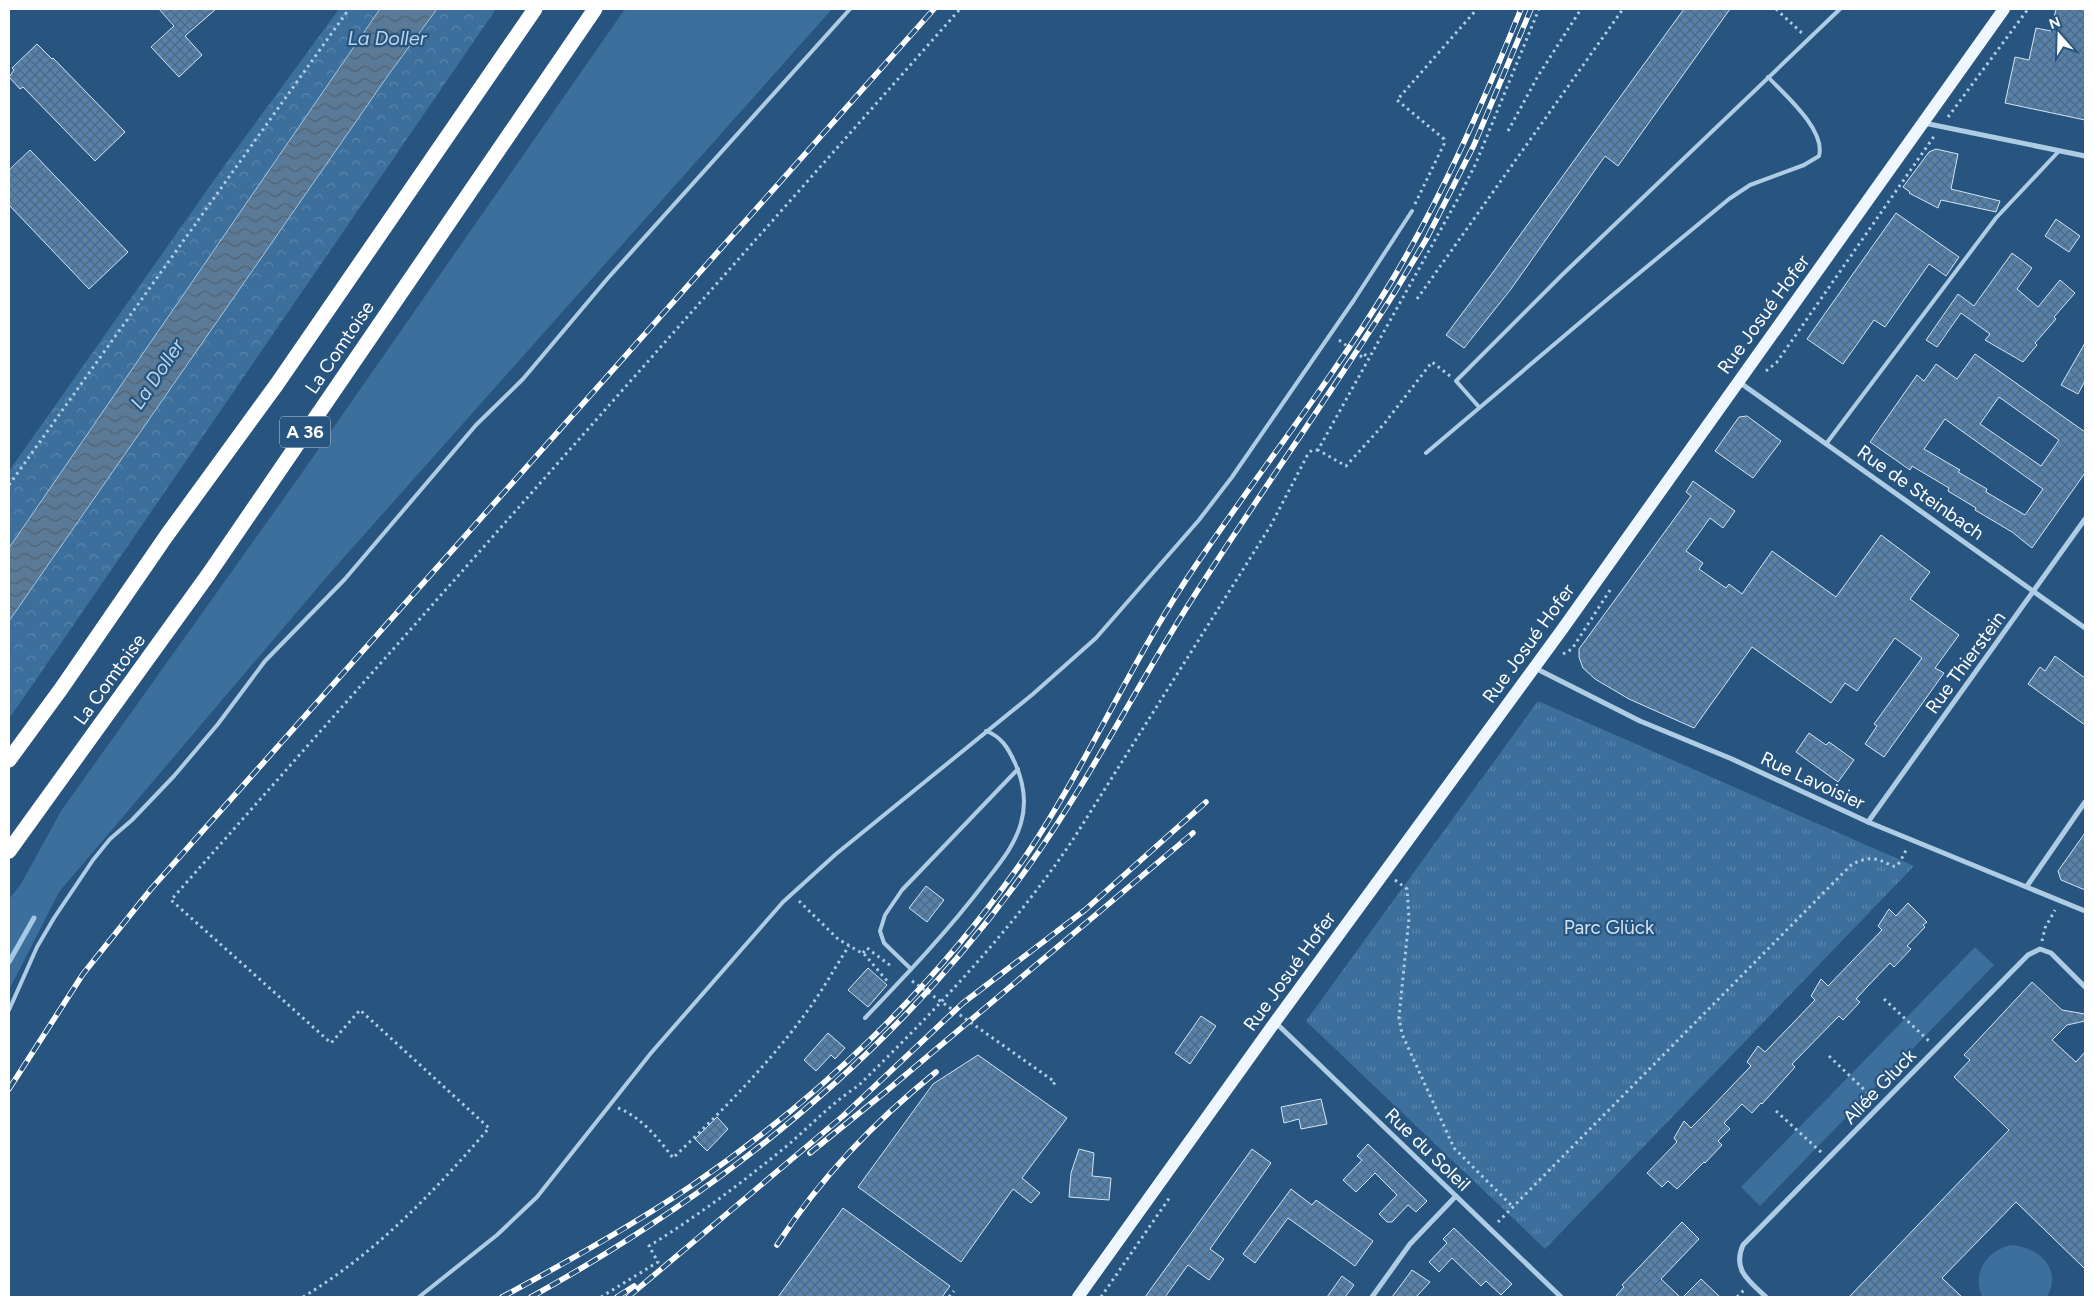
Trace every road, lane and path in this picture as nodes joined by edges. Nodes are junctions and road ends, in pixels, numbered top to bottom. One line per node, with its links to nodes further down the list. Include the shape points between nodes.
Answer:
1 (349, 9): 29 (path)
2 (535, 9): 35 (highway, La Comtoise / A 36, via 277,384)
3 (595, 9): 40 (highway, La Comtoise / A 36, via 208,575)
4 (850, 9): 55 (lane, via 608,278 523,379 476,425 345,579 265,661 174,776 110,840 54,918 37,947)
5 (960, 9): 69 (path, via 171,900 331,1043 360,1010 489,1128 408,1217 355,1262)
6 (1477, 9): 19 (path, via 1397,100 1444,139)
7 (1539, 9): 22 (path, via 1476,163)
8 (1581, 9): 16 (path)
9 (1623, 9): 20 (path)
10 (1776, 9): 13 (path)
11 (1840, 9): 13 (lane)
12 (2004, 9): 15 (main road, Rue Josué Hofer)
13 (1808, 39): 14 (lane)
14 (1768, 77): 23 (lane); 25 (lane, via 1815,131 1822,148 1820,156 1750,185 1729,199)
15 (1923, 123): 17 (street); 24 (main road, Rue Josué Hofer)
16 (1508, 131)
17 (2059, 151): 18 (street); 26 (lane, via 1996,218)
18 (2085, 156)
19 (1412, 212): 21 (lane)
20 (1417, 299)
21 (1332, 332): 22 (path, via 1340,338 1338,341); 34 (lane, via 1232,477 1149,580 1068,664)
22 (1369, 358): 27 (path)
23 (1456, 381): 25 (lane); 27 (path, via 1432,362 1384,424 1346,466)
24 (1738, 382): 26 (street, Rue de Steinbach); 33 (main road, Rue Josué Hofer)
25 (1479, 407): 28 (lane)
26 (1826, 444): 31 (street, Rue de Steinbach)
27 (1318, 450): 71 (path, via 1308,454 1271,525 1074,838 1008,925 944,999 858,1086 734,1188 649,1246 658,1262)
28 (1426, 453)
29 (9, 485)
30 (2085, 519): 31 (street, Rue Thierstein)
31 (2034, 591): 32 (street, Rue de Steinbach); 38 (street, Rue Thierstein)
32 (2085, 628)
33 (1534, 667): 38 (street, Rue Lavoisier, via 1640,721 1732,759); 57 (main road, Rue Josué Hofer)
34 (986, 731): 36 (lane, via 1007,747); 43 (lane)
35 (9, 760)
36 (1018, 769): 49 (lane, via 1025,803 1012,844 970,902); 49 (lane, via 902,890 885,915 880,931 884,943)
37 (2085, 802): 42 (street)
38 (1868, 822): 39 (street, Rue Lavoisier)
39 (1911, 840): 42 (street, Rue Lavoisier); 66 (path, via 1900,863 1895,866 1876,859 1852,864)
40 (9, 851)
41 (1395, 879): 66 (path, via 1408,889 1409,918 1399,1017 1402,1034 1454,1148)
42 (2027, 886): 44 (street, Rue Lavoisier)
43 (792, 894): 46 (path); 61 (lane, via 732,959)
44 (2060, 900): 45 (street, Rue Lavoisier); 47 (path, via 2045,928)
45 (2085, 911)
46 (849, 946): 48 (path); 61 (path, via 794,1028 673,1158 634,1116)
47 (2040, 949): 52 (street, via 2051,953); 58 (street, Allée Gluck, via 2028,955)
48 (863, 953): 50 (path, via 867,948); 53 (path)
49 (911, 969): 53 (lane)
50 (898, 971)
51 (906, 977): 60 (path, via 1055,1082)
52 (2085, 987)
53 (894, 988): 56 (lane)
54 (1884, 998): 58 (path)
55 (9, 1010)
56 (865, 1018)
57 (1275, 1022): 65 (street, Rue du Soleil); 73 (main road, Rue Josué Hofer)
58 (1936, 1048): 62 (street, Allée Gluck)
59 (1829, 1056): 62 (path)
60 (1054, 1086)
61 (610, 1104): 70 (lane, via 537,1198 497,1235)
62 (1881, 1105): 64 (street, Allée Gluck)
63 (1776, 1110): 64 (path)
64 (1828, 1159): 76 (street, Allée Gluck, via 1743,1245 1738,1256 1740,1269)
65 (1456, 1196): 67 (street, Rue du Soleil); 74 (street, via 1410,1244)
66 (1513, 1207): 67 (path)
67 (1491, 1230): 75 (street, Rue du Soleil)
68 (954, 1291): 72 (path)
69 (303, 1297)
70 (419, 1297)
71 (601, 1297)
72 (949, 1297)
73 (1078, 1297)
74 (1372, 1297)
75 (1561, 1297)
76 (1766, 1297)

